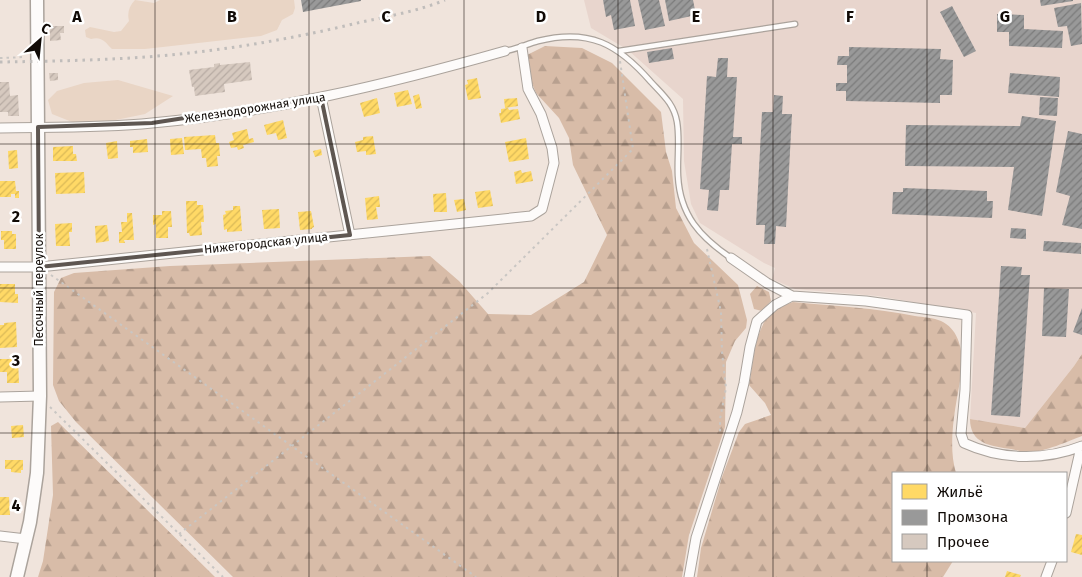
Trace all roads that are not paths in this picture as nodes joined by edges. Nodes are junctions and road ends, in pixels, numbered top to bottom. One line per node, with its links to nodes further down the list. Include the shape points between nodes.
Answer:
1 (37, 0): 7 (main road, Песочный переулок)
2 (795, 24): 5 (lane)
3 (522, 48): 4 (lane); 5 (lane, via 552,38 579,37 608,44); 9 (street, Нижегородская улица, via 528,89 541,114 554,163 542,210 531,216)
4 (505, 51): 6 (street, Железнодорожная улица)
5 (619, 51): 10 (lane, via 673,107 677,123 681,198 690,219 704,237)
6 (321, 97): 7 (street, Железнодорожная улица, via 216,116 152,123 89,128); 9 (street)
7 (38, 127): 8 (street, Железнодорожная улица); 11 (main road, Песочный переулок)
8 (0, 128)
9 (350, 235): 11 (street, Нижегородская улица)
10 (731, 258): 13 (street)
11 (39, 266): 12 (street, Нижегородская улица); 14 (main road, Песочный переулок)
12 (0, 267)
13 (792, 296): 16 (street, via 866,301 967,315 964,443 1002,455 1028,458); 22 (street, via 775,305 757,321 737,412 696,538)
14 (40, 396): 15 (street); 19 (main road, Песочный переулок, via 38,473)
15 (0, 397)
16 (1082, 447): 17 (street)
17 (1067, 509)
18 (0, 536): 19 (street)
19 (26, 539): 21 (main road, Песочный переулок)
20 (1052, 562): 23 (street)
21 (17, 577)
22 (688, 577)
23 (1046, 577)

